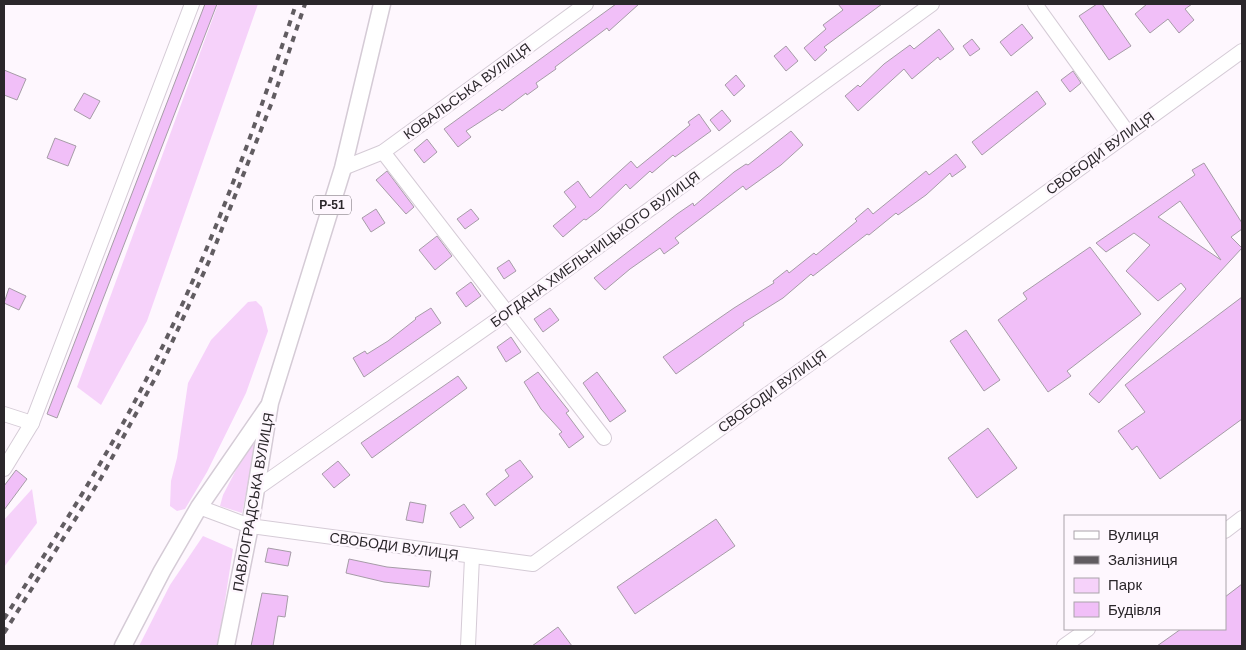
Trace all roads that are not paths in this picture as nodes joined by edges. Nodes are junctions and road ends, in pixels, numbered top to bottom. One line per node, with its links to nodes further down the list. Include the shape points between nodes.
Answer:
1 (192, 4): 13 (street)
2 (382, 4): 9 (main road, Р-51)
3 (586, 4): 8 (street, КОВАЛЬСЬКА ВУЛИЦЯ)
4 (932, 4): 10 (street, БОГДАНА ХМЕЛЬНИЦЬКОГО ВУЛИЦЯ)
5 (1035, 4): 7 (street)
6 (1242, 51): 7 (street, СВОБОДИ ВУЛИЦЯ)
7 (1128, 133): 21 (street, СВОБОДИ ВУЛИЦЯ, via 533,564)
8 (383, 152): 9 (street, КОВАЛЬСЬКА ВУЛИЦЯ); 10 (street)
9 (343, 168): 11 (main road, Р-51)
10 (507, 313): 14 (street); 16 (street, БОГДАНА ХМЕЛЬНИЦЬКОГО ВУЛИЦЯ)
11 (270, 403): 16 (main road, ПАВЛОГРАДСЬКА ВУЛИЦЯ / Р-51); 17 (main road, ПАВЛОГРАДСЬКА ВУЛИЦЯ / Р-51)
12 (4, 414): 13 (street)
13 (32, 423): 15 (street)
14 (604, 438)
15 (4, 469)
16 (256, 490): 19 (main road, ПАВЛОГРАДСЬКА ВУЛИЦЯ / Р-51)
17 (200, 507): 19 (street, СВОБОДИ ВУЛИЦЯ); 24 (main road, ПАВЛОГРАДСЬКА ВУЛИЦЯ / Р-51)
18 (1242, 518): 20 (street)
19 (250, 526): 21 (street, СВОБОДИ ВУЛИЦЯ); 25 (main road, ПАВЛОГРАДСЬКА ВУЛИЦЯ / Р-51)
20 (1226, 530)
21 (472, 557): 23 (street)
22 (1087, 630): 26 (street)
23 (470, 645)
24 (123, 646)
25 (226, 646)
26 (1064, 646)

